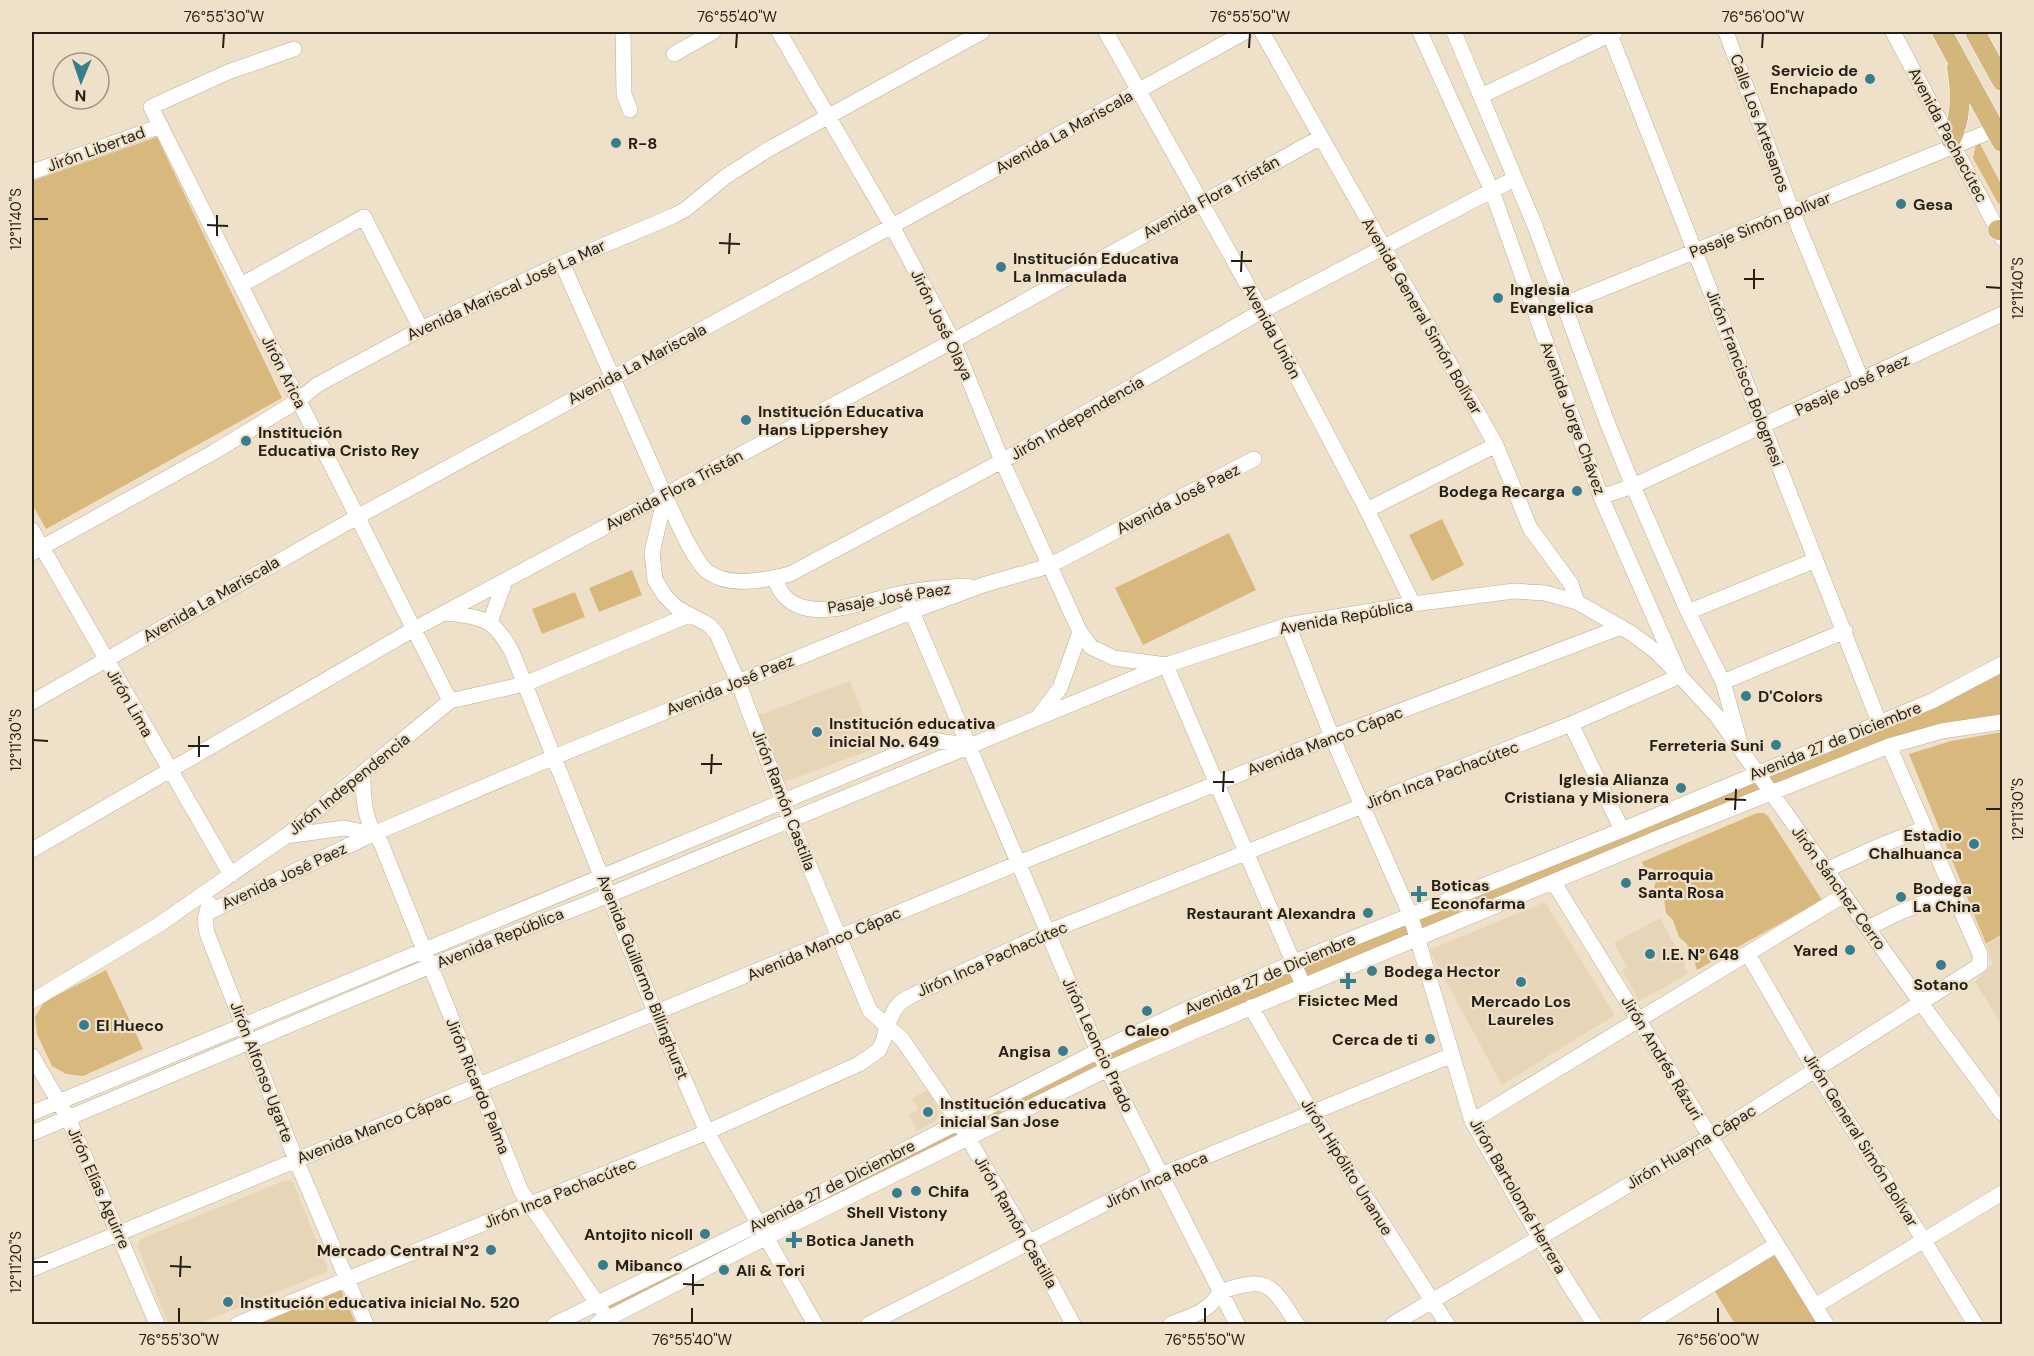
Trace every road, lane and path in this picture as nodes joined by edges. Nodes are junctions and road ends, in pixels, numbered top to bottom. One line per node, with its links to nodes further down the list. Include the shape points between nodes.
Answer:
1 (623, 32): 21 (street, via 624,94)
2 (714, 32): 17 (street)
3 (778, 32): 22 (street, Jirón José Olaya)
4 (982, 32): 22 (street, Avenida Mariscal José La Mar)
5 (1106, 32): 19 (street, Avenida Unión)
6 (1245, 32): 19 (street, Avenida La Mariscala)
7 (1262, 32): 25 (street, Avenida General Simón Bolívar)
8 (1420, 32): 29 (street, Avenida Jorge Chávez)
9 (1454, 32): 20 (street, Avenida Jorge Chávez)
10 (1611, 32): 20 (street); 35 (street, Jirón Francisco Bolognesi)
11 (1726, 32): 31 (street, Calle Los Artesanos)
12 (1893, 32): 26 (street, Avenida Pachacútec)
13 (1942, 32): 16 (main road)
14 (1975, 32): 18 (main road)
15 (294, 49): 23 (street, Jirón Arica, via 228,72 151,107)
16 (1954, 53): 24 (main road); 26 (main road, via 1960,103)
17 (674, 54)
18 (2002, 81)
19 (1138, 90): 30 (street, Avenida Unión); 32 (street, Avenida La Mariscala)
20 (1481, 96): 28 (street, Avenida Jorge Chávez)
21 (630, 110)
22 (828, 117): 32 (street, Jirón José Olaya); 36 (street, Avenida Mariscal José La Mar, via 738,169 680,212)
23 (161, 126): 27 (street, Jirón Libertad); 37 (street, Jirón Arica)
24 (2000, 133): 26 (street, Pasaje Simón Bolívar)
25 (1320, 137): 30 (street, Avenida Flora Tristán); 34 (street, Avenida General Simón Bolívar)
26 (1953, 143): 31 (street, Pasaje Simón Bolívar); 33 (street, Avenida Pachacútec)
27 (32, 172)
28 (1514, 179): 29 (street, Jirón Independencia); 38 (street, Avenida Jorge Chávez)
29 (1492, 191): 34 (street, Jirón Independencia); 52 (street, Avenida Jorge Chávez)
30 (1202, 202): 39 (street, Avenida Unión); 42 (street, Avenida Flora Tristán)
31 (1792, 211): 35 (street, Pasaje Simón Bolívar); 44 (street, Calle Los Artesanos)
32 (892, 226): 42 (street, Jirón José Olaya); 43 (street, Avenida La Mariscala)
33 (2000, 228)
34 (1383, 248): 39 (street, Jirón Independencia); 47 (street, Avenida General Simón Bolívar)
35 (1695, 251): 38 (street, Pasaje Simón Bolívar); 46 (street, Jirón Francisco Bolognesi)
36 (562, 263): 41 (street, Avenida Mariscal José La Mar); 43 (street)
37 (241, 285): 41 (street, via 364,217); 45 (street, Jirón Arica)
38 (1565, 304): 50 (street, Avenida Jorge Chávez)
39 (1262, 311): 49 (street, Jirón Independencia); 53 (street, Avenida Unión)
40 (2002, 314): 44 (street, Pasaje José Paez)
41 (421, 329): 45 (street, Avenida Mariscal José La Mar, via 317,385)
42 (953, 341): 49 (street, Jirón José Olaya); 51 (street, Avenida Flora Tristán)
43 (613, 377): 51 (street); 54 (street, Avenida La Mariscala)
44 (1862, 381): 46 (street, Pasaje José Paez)
45 (298, 400): 54 (street, Jirón Arica); 56 (street, Avenida Mariscal José La Mar)
46 (1764, 426): 50 (street, Pasaje José Paez); 57 (street, Jirón Francisco Bolognesi)
47 (1496, 445): 53 (street); 63 (street, Avenida General Simón Bolívar, via 1530,528 1571,584)
48 (1254, 459): 58 (street, Avenida José Paez)
49 (1002, 461): 58 (street, Jirón José Olaya); 59 (street, Jirón Independencia, via 803,568)
50 (1633, 486): 52 (street, Pasaje José Paez); 66 (street, Avenida Jorge Chávez)
51 (665, 496): 59 (street, Jirón Independencia, via 697,559 708,572 742,581); 60 (street, Avenida Flora Tristán); 68 (street, Jirón Ramón Castilla, via 653,542 652,565 665,596)
52 (1601, 496): 78 (street, Avenida Jorge Chávez)
53 (1367, 510): 64 (street, Avenida Unión)
54 (357, 517): 72 (street, Jirón Arica); 75 (street, Avenida La Mariscala)
55 (32, 530): 56 (street, Jirón Lima)
56 (37, 550): 75 (street, Jirón Lima)
57 (1816, 560): 66 (street); 73 (street, Jirón Francisco Bolognesi)
58 (1049, 566): 61 (street, Avenida José Paez); 74 (street, Jirón José Olaya)
59 (774, 578): 62 (street, Pasaje José Paez, via 790,601 828,610)
60 (505, 581): 67 (street, Avenida Flora Tristán); 69 (street)
61 (983, 585): 62 (street, Pasaje José Paez); 65 (street, Avenida José Paez)
62 (904, 592): 65 (street, Jirón Leoncio Prado)
63 (1577, 602): 64 (street, Avenida República, via 1545,593 1514,591); 71 (street, Avenida República)
64 (1413, 604): 70 (street, Avenida República)
65 (913, 611): 79 (street, Avenida José Paez); 89 (street, Jirón Leoncio Prado)
66 (1688, 612): 80 (street, Avenida Jorge Chávez)
67 (446, 613): 69 (street); 72 (street, Avenida Flora Tristán)
68 (689, 615): 79 (street, Jirón Ramón Castilla, via 717,634); 81 (street, Jirón Independencia)
69 (490, 622): 81 (street, Avenida Guillermo Billinghurst, via 503,636)
70 (1288, 625): 77 (street, Avenida República); 88 (street, Jirón Bartolomé Herrera)
71 (1621, 627): 78 (street, Avenida República, via 1654,650); 88 (street, Avenida Manco Cápac)
72 (414, 629): 82 (street, Jirón Arica); 93 (street, Avenida Flora Tristán)
73 (1845, 631): 80 (street); 85 (street, Jirón Francisco Bolognesi)
74 (1080, 632): 77 (street, Jirón José Olaya, via 1092,646 1114,658); 84 (street, via 1060,688)
75 (105, 659): 83 (street, Avenida La Mariscala); 93 (street, Jirón Lima)
76 (2002, 664): 85 (street, Avenida 27 de Diciembre, via 1932,701)
77 (1166, 665): 84 (street, Avenida República); 96 (street)
78 (1680, 676): 87 (street, Jirón Inca Pachacútec); 91 (street, Avenida Jorge Chávez)
79 (738, 682): 92 (street, Avenida José Paez); 98 (street, Jirón Ramón Castilla)
80 (1723, 682): 91 (street, Avenida Jorge Chávez)
81 (525, 684): 82 (street, Jirón Independencia); 92 (street, Avenida Guillermo Billinghurst)
82 (450, 700): 94 (street, Jirón Independencia)
83 (32, 702)
84 (1037, 717): 89 (street, Avenida República)
85 (1879, 722): 95 (street, Avenida 27 de Diciembre)
86 (2002, 722): 90 (street, Avenida 27 de Diciembre, via 1942,730)
87 (1572, 724): 99 (street, Jirón Inca Pachacútec); 102 (street)
88 (1332, 737): 96 (street, Avenida Manco Cápac); 99 (street, Jirón Bartolomé Herrera)
89 (970, 745): 98 (street, Avenida República, via 931,740); 100 (street, Avenida República); 107 (street, Jirón Leoncio Prado)
90 (1889, 746): 97 (street, Avenida 27 de Diciembre); 101 (street)
91 (1743, 754): 95 (street, Avenida Jorge Chávez)
92 (554, 757): 103 (street, Avenida José Paez); 109 (street, Avenida Guillermo Billinghurst)
93 (168, 770): 105 (street, Avenida Flora Tristán); 110 (street, Jirón Lima)
94 (363, 773): 103 (street, Jirón Ricardo Palma, via 363,797); 104 (street, Jirón Independencia)
95 (1756, 773): 97 (street, Jirón Sánchez Cerro); 102 (street, Avenida 27 de Diciembre)
96 (1217, 783): 106 (street); 107 (street, Avenida Manco Cápac)
97 (1770, 792): 108 (street, Jirón Sánchez Cerro); 111 (street, Avenida 27 de Diciembre)
98 (783, 802): 100 (street, Jirón Ramón Castilla); 109 (street, Avenida República)
99 (1362, 806): 106 (street, Jirón Inca Pachacútec); 116 (street, Jirón Bartolomé Herrera)
100 (790, 820): 113 (street, Avenida República); 119 (street, Jirón Ramón Castilla)
101 (1925, 828): 108 (street); 112 (street)
102 (1622, 830): 116 (street, Avenida 27 de Diciembre)
103 (373, 834): 104 (street, via 344,828); 115 (street, Avenida José Paez); 122 (street, Jirón Ricardo Palma, via 381,843)
104 (286, 836): 110 (street, Jirón Independencia)
105 (32, 850)
106 (1246, 853): 118 (street, Jirón Inca Pachacútec); 123 (street)
107 (1019, 863): 118 (street, Jirón Leoncio Prado); 119 (street, Avenida Manco Cápac)
108 (1826, 870): 114 (street, Jirón Sánchez Cerro)
109 (602, 877): 113 (street, Avenida Guillermo Billinghurst); 122 (street, Avenida República)
110 (224, 880): 115 (street, Jirón Alfonso Ugarte, via 208,903); 125 (street, Jirón Independencia, via 160,924)
111 (1554, 882): 120 (street, Avenida 27 de Diciembre); 130 (street, Jirón Andrés Rázuri)
112 (1952, 891): 117 (street); 126 (street, Jirón Huayna Cápac, via 1980,965)
113 (609, 895): 122 (street, Avenida República); 129 (street, Avenida Guillermo Billinghurst)
114 (1844, 895): 117 (street, Jirón Sánchez Cerro); 121 (street)
115 (207, 913): 131 (street, Jirón Alfonso Ugarte, via 207,933)
116 (1410, 914): 120 (street, Jirón Bartolomé Herrera); 123 (street, Avenida 27 de Diciembre)
117 (1868, 928): 126 (street, Jirón Sánchez Cerro)
118 (1048, 932): 132 (street, Jirón Inca Pachacútec, via 911,996 895,1009); 135 (street, Jirón Leoncio Prado)
119 (840, 938): 129 (street, Avenida Manco Cápac); 132 (street, Jirón Ramón Castilla, via 870,1011)
120 (1417, 938): 124 (street, Avenida 27 de Diciembre); 136 (street, Jirón Bartolomé Herrera)
121 (1748, 954): 130 (street); 139 (street, Jirón General Simón Bolívar)
122 (427, 959): 131 (street, Avenida República); 134 (street, Avenida República); 140 (street, Jirón Ricardo Palma)
123 (1292, 963): 124 (street); 128 (street, Avenida 27 de Diciembre)
124 (1303, 985): 127 (street, Avenida 27 de Diciembre)
125 (32, 1001)
126 (1920, 1003): 139 (street, Jirón Huayna Cápac); 144 (street, Jirón Sánchez Cerro)
127 (1251, 1007): 133 (street, Avenida 27 de Diciembre); 143 (street, Jirón Hipólito Unanue)
128 (1184, 1011): 133 (street); 135 (street, Avenida 27 de Diciembre)
129 (656, 1014): 140 (street, Avenida Manco Cápac); 148 (street, Avenida Guillermo Billinghurst)
130 (1638, 1020): 147 (street); 150 (street, Jirón Andrés Rázuri)
131 (243, 1025): 134 (street, Jirón Alfonso Ugarte); 141 (street, Avenida República)
132 (887, 1025): 146 (street, Jirón Ramón Castilla, via 909,1047); 148 (street, Jirón Inca Pachacútec, via 879,1050 866,1061)
133 (1192, 1032): 138 (street, Avenida 27 de Diciembre)
134 (250, 1043): 145 (street, Avenida República); 152 (street, Jirón Alfonso Ugarte)
135 (1098, 1051): 138 (street, Jirón Leoncio Prado); 146 (street, Avenida 27 de Diciembre)
136 (1452, 1055): 143 (street, Jirón Inca Roca); 147 (street, Jirón Bartolomé Herrera)
137 (32, 1056): 141 (street, Jirón Elías Aguirre)
138 (1108, 1069): 151 (street, Avenida 27 de Diciembre); 153 (street, Jirón Leoncio Prado)
139 (1815, 1070): 150 (street, Jirón Huayna Cápac); 159 (street, Jirón General Simón Bolívar)
140 (478, 1085): 152 (street, Avenida Manco Cápac); 155 (street, Jirón Ricardo Palma)
141 (58, 1102): 142 (street, Avenida República); 145 (street, Jirón Elías Aguirre)
142 (32, 1113)
143 (1312, 1113): 153 (street, Jirón Inca Roca); 165 (street, Jirón Hipólito Unanue)
144 (2002, 1113)
145 (68, 1118): 149 (street, Avenida República); 157 (street, Jirón Elías Aguirre)
146 (958, 1120): 151 (street, Jirón Ramón Castilla); 156 (street, Avenida 27 de Diciembre)
147 (1472, 1121): 158 (street, Jirón Bartolomé Herrera)
148 (707, 1132): 155 (street, Jirón Inca Pachacútec); 156 (street, Avenida Guillermo Billinghurst)
149 (32, 1133)
150 (1710, 1137): 158 (street, Jirón Huayna Cápac); 161 (street, Jirón Andrés Rázuri)
151 (968, 1138): 156 (street, Avenida 27 de Diciembre); 160 (street, Jirón Ramón Castilla)
152 (296, 1160): 157 (street, Avenida Manco Cápac); 163 (street, Jirón Alfonso Ugarte)
153 (1161, 1175): 160 (street, Jirón Inca Roca); 164 (street, Jirón Leoncio Prado)
154 (2002, 1192): 159 (street)
155 (529, 1206): 163 (street, Jirón Inca Pachacútec); 166 (street, Jirón Ricardo Palma)
156 (763, 1230): 166 (street, Avenida 27 de Diciembre); 168 (street, Avenida 27 de Diciembre); 173 (street, Avenida Guillermo Billinghurst)
157 (119, 1233): 162 (street, Avenida Manco Cápac); 169 (street, Jirón Elías Aguirre)
158 (1539, 1237): 165 (street, Jirón Huayna Cápac); 181 (street, Jirón Bartolomé Herrera)
159 (1923, 1239): 167 (street); 184 (street, Jirón General Simón Bolívar)
160 (1029, 1242): 174 (street, Jirón Inca Roca); 175 (street, Jirón Ramón Castilla)
161 (1776, 1245): 167 (street, Jirón Andrés Rázuri); 182 (street)
162 (32, 1269)
163 (348, 1280): 170 (street, Jirón Inca Pachacútec); 171 (street, Jirón Alfonso Ugarte)
164 (1220, 1292): 176 (street, via 1208,1309); 177 (street, Jirón Leoncio Prado); 178 (street, via 1245,1284 1265,1286 1282,1301)
165 (1432, 1301): 179 (street, Jirón Huayna Cápac); 180 (street, Jirón Hipólito Unanue)
166 (597, 1304): 168 (street, Jirón Ricardo Palma); 172 (street, Avenida 27 de Diciembre)
167 (1815, 1306): 183 (street, Jirón Andrés Rázuri)
168 (606, 1323)
169 (157, 1324)
170 (238, 1324)
171 (366, 1324)
172 (555, 1324)
173 (815, 1324)
174 (869, 1324)
175 (1073, 1324)
176 (1171, 1324)
177 (1237, 1324)
178 (1297, 1324)
179 (1393, 1324)
180 (1447, 1324)
181 (1594, 1324)
182 (1647, 1324)
183 (1826, 1324)
184 (1975, 1324)

